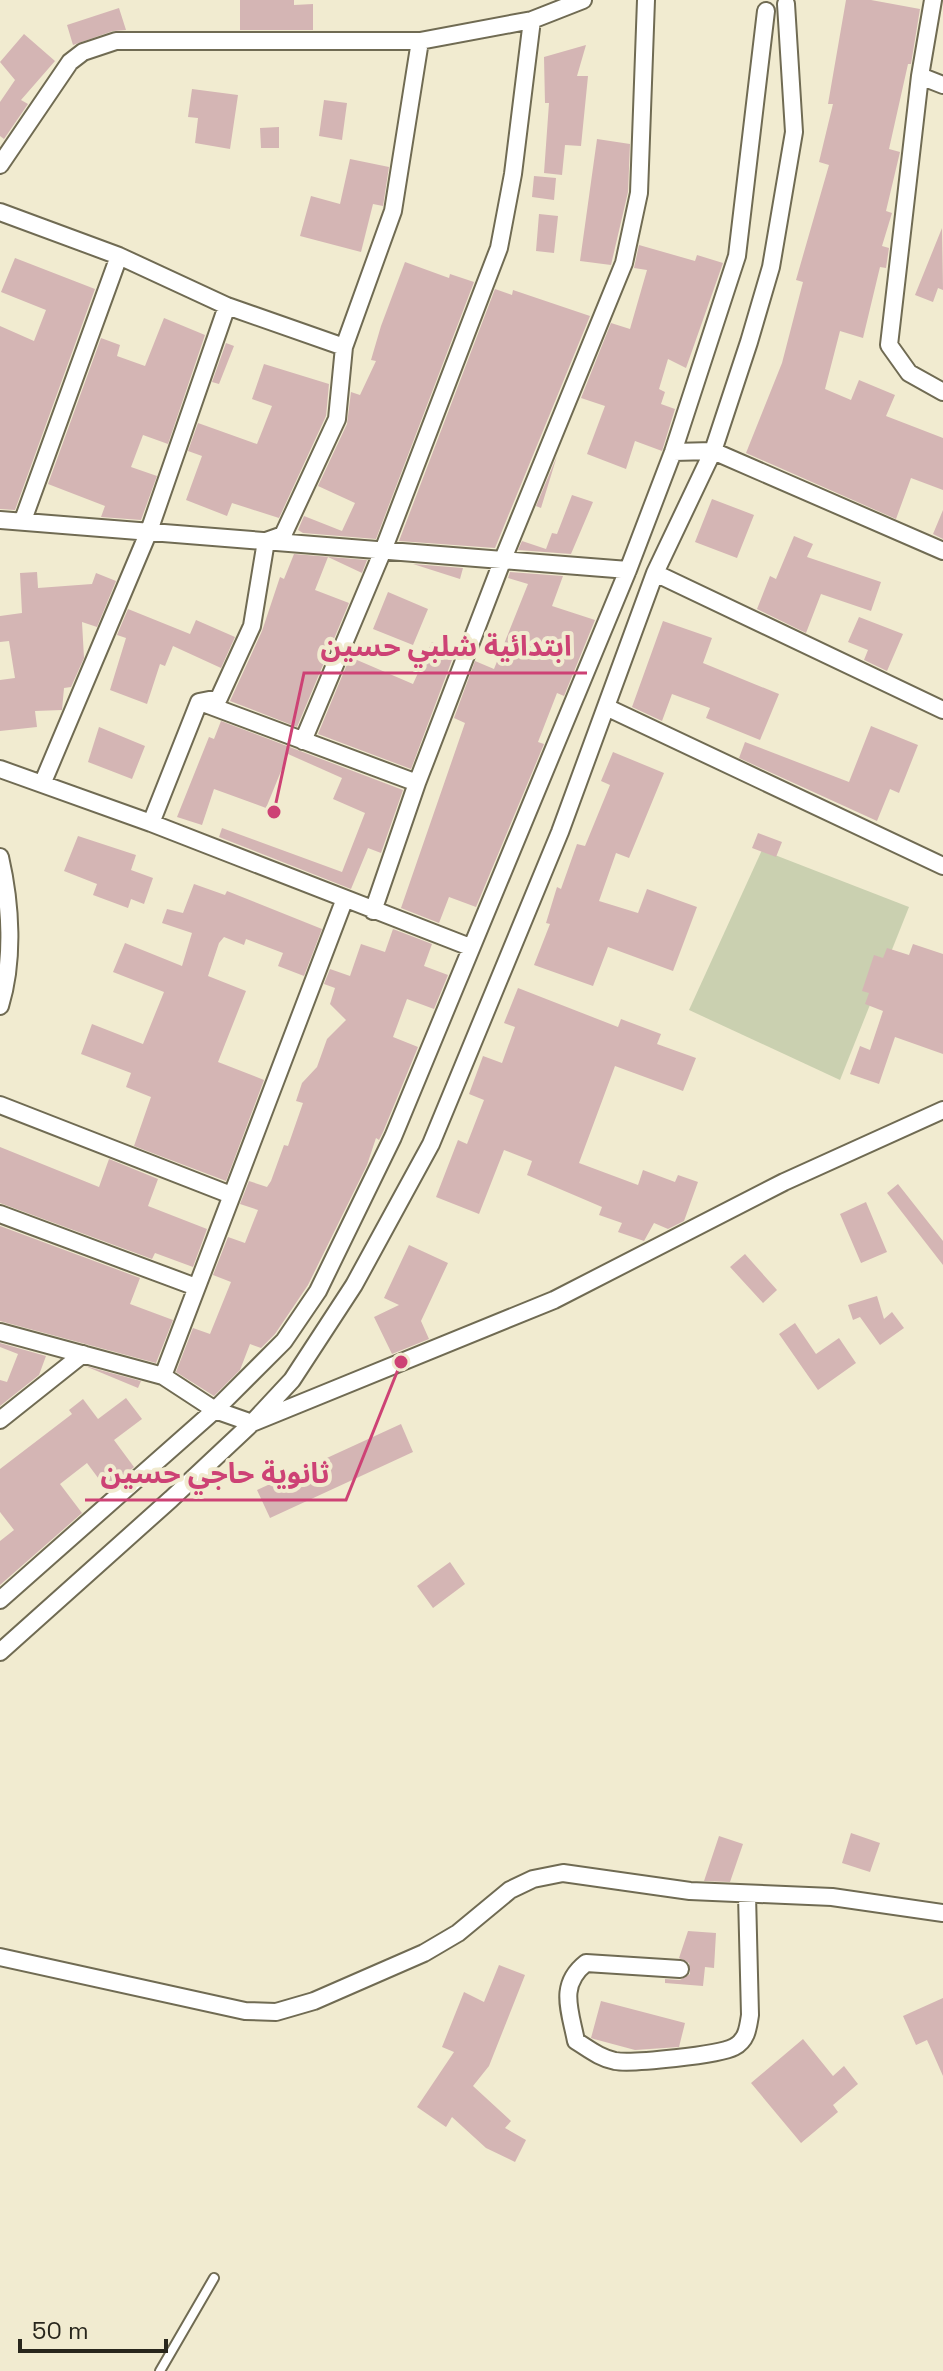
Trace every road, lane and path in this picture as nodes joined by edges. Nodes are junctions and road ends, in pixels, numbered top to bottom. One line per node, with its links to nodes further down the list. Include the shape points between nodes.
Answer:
1 (583, 0): 6 (street)
2 (646, 0): 24 (street, via 639,193 624,263)
3 (933, 0): 8 (street)
4 (786, 2): 5 (street, via 778,13); 16 (street, via 794,132 771,267)
5 (763, 6): 17 (street, via 737,256)
6 (532, 20): 7 (street); 22 (street, via 499,248)
7 (420, 41): 10 (street, via 107,43 70,62); 14 (street, via 393,211)
8 (920, 76): 9 (street); 15 (street, via 889,345 909,373)
9 (943, 85)
10 (0, 165)
11 (0, 212): 12 (street)
12 (119, 256): 13 (street); 19 (street)
13 (227, 306): 14 (street); 20 (street)
14 (344, 347): 21 (street, via 337,419 283,535)
15 (943, 392)
16 (713, 451): 17 (street); 23 (street); 26 (street)
17 (673, 452): 25 (street)
18 (0, 520): 19 (street)
19 (23, 520): 20 (street)
20 (149, 531): 21 (street); 32 (street)
21 (266, 541): 22 (street); 27 (street, via 252,626 219,698)
22 (384, 548): 24 (street); 30 (street)
23 (943, 551)
24 (503, 559): 25 (street); 33 (street)
25 (628, 570): 39 (street)
26 (655, 573): 28 (street); 29 (street)
27 (199, 702): 30 (street); 34 (street)
28 (606, 707): 36 (street); 51 (street, via 431,1144 354,1285 292,1380)
29 (943, 710)
30 (303, 741): 33 (street)
31 (0, 769): 32 (street)
32 (43, 782): 34 (street)
33 (417, 783): 38 (street)
34 (151, 823): 37 (street)
35 (0, 857): 40 (street, via 7,886 9,977)
36 (943, 866)
37 (344, 901): 38 (street); 43 (street)
38 (373, 911): 39 (street)
39 (470, 947): 49 (street, via 393,1137 318,1291 284,1341)
40 (0, 1006)
41 (0, 1105): 43 (street)
42 (943, 1110): 51 (street, via 784,1182 554,1300)
43 (231, 1195): 45 (street)
44 (0, 1214): 45 (street)
45 (196, 1287): 48 (street)
46 (0, 1332): 47 (street)
47 (83, 1354): 48 (street); 50 (street)
48 (163, 1376): 49 (street)
49 (215, 1410): 51 (street); 52 (street)
50 (0, 1420)
51 (252, 1423): 53 (street)
52 (0, 1600)
53 (0, 1652)
54 (747, 1895): 55 (street, via 832,1897); 56 (street, via 563,1873 533,1879 424,1953 276,2012 245,2011); 57 (street, via 750,2015 747,2034 735,2047 619,2062 576,2041 566,1992 573,1973 586,1963)
55 (943, 1913)
56 (0, 1957)
57 (680, 1969)
58 (214, 2278): 59 (lane)
59 (160, 2371)

